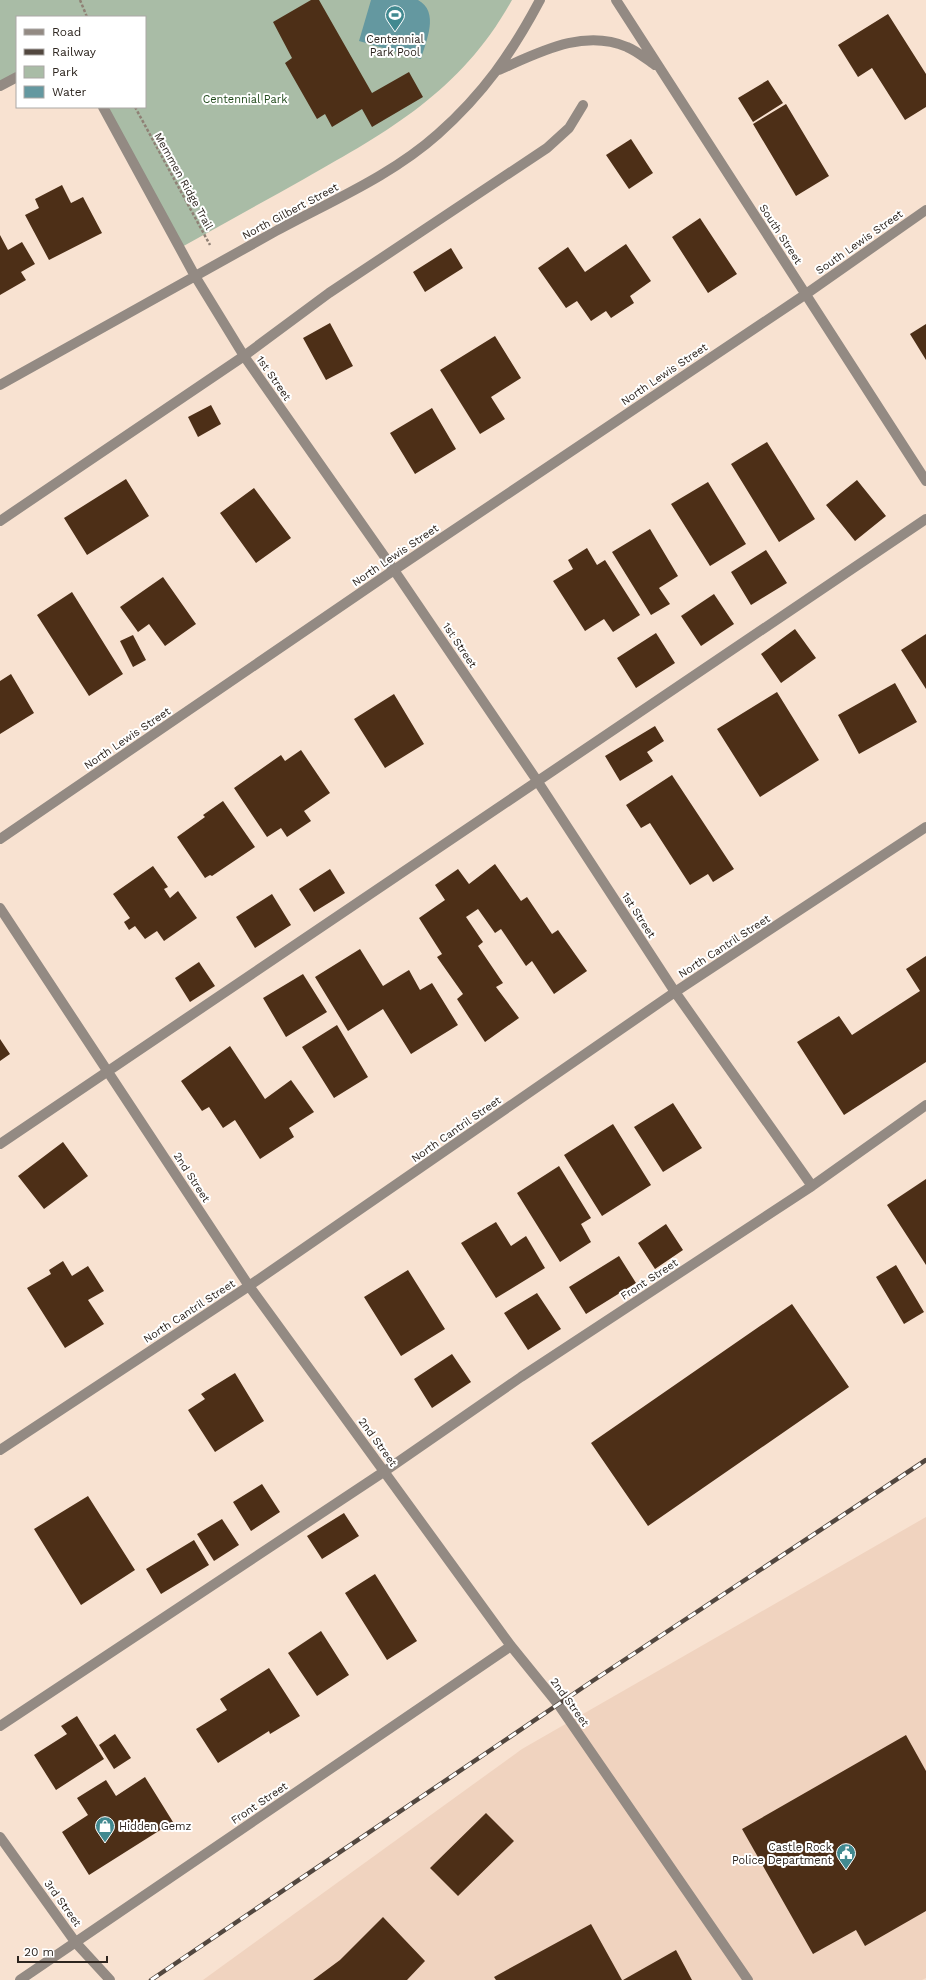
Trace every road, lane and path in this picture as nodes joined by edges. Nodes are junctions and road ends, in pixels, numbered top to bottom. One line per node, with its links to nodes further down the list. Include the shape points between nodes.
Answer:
1 (80, 0): 4 (path)
2 (540, 0): 6 (street, North Gilbert Street, via 519,40)
3 (616, 0): 5 (street, South Street)
4 (87, 16)
5 (659, 68): 6 (street, via 627,47 594,40 556,46); 15 (street, South Street)
6 (497, 71): 13 (street, North Gilbert Street, via 442,130 392,168)
7 (16, 78): 8 (street)
8 (0, 86)
9 (583, 105): 16 (street, via 569,128 546,148 329,293)
10 (104, 108): 14 (street, 1st Street)
11 (136, 108): 13 (path, Memmen Ridge Trail)
12 (926, 210): 15 (street, South Lewis Street)
13 (220, 263): 14 (street, North Gilbert Street)
14 (195, 276): 16 (street, 1st Street); 17 (street, North Gilbert Street)
15 (806, 294): 18 (street, South Street); 21 (street, North Lewis Street)
16 (244, 356): 20 (street); 21 (street, 1st Street)
17 (0, 385)
18 (926, 481)
19 (926, 519): 22 (street)
20 (0, 521)
21 (394, 570): 22 (street, 1st Street); 24 (street, North Lewis Street)
22 (538, 782): 26 (street, 1st Street); 27 (street)
23 (926, 827): 26 (street, North Cantril Street)
24 (0, 839)
25 (0, 908): 27 (street, 2nd Street)
26 (676, 992): 30 (street, 1st Street); 31 (street, North Cantril Street)
27 (109, 1071): 29 (street); 31 (street, 2nd Street)
28 (926, 1105): 30 (street, Front Street)
29 (0, 1144)
30 (812, 1186): 33 (street, Front Street, via 527,1373)
31 (249, 1286): 32 (street, North Cantril Street); 33 (street, 2nd Street)
32 (0, 1450)
33 (384, 1471): 34 (street, 2nd Street); 35 (street, Front Street)
34 (511, 1646): 37 (street, Front Street); 40 (street, 2nd Street, via 558,1704)
35 (0, 1726)
36 (0, 1837): 37 (street, 3rd Street)
37 (76, 1943): 38 (street, Front Street); 39 (street, 3rd Street)
38 (20, 1980)
39 (110, 1980)
40 (748, 1980)

